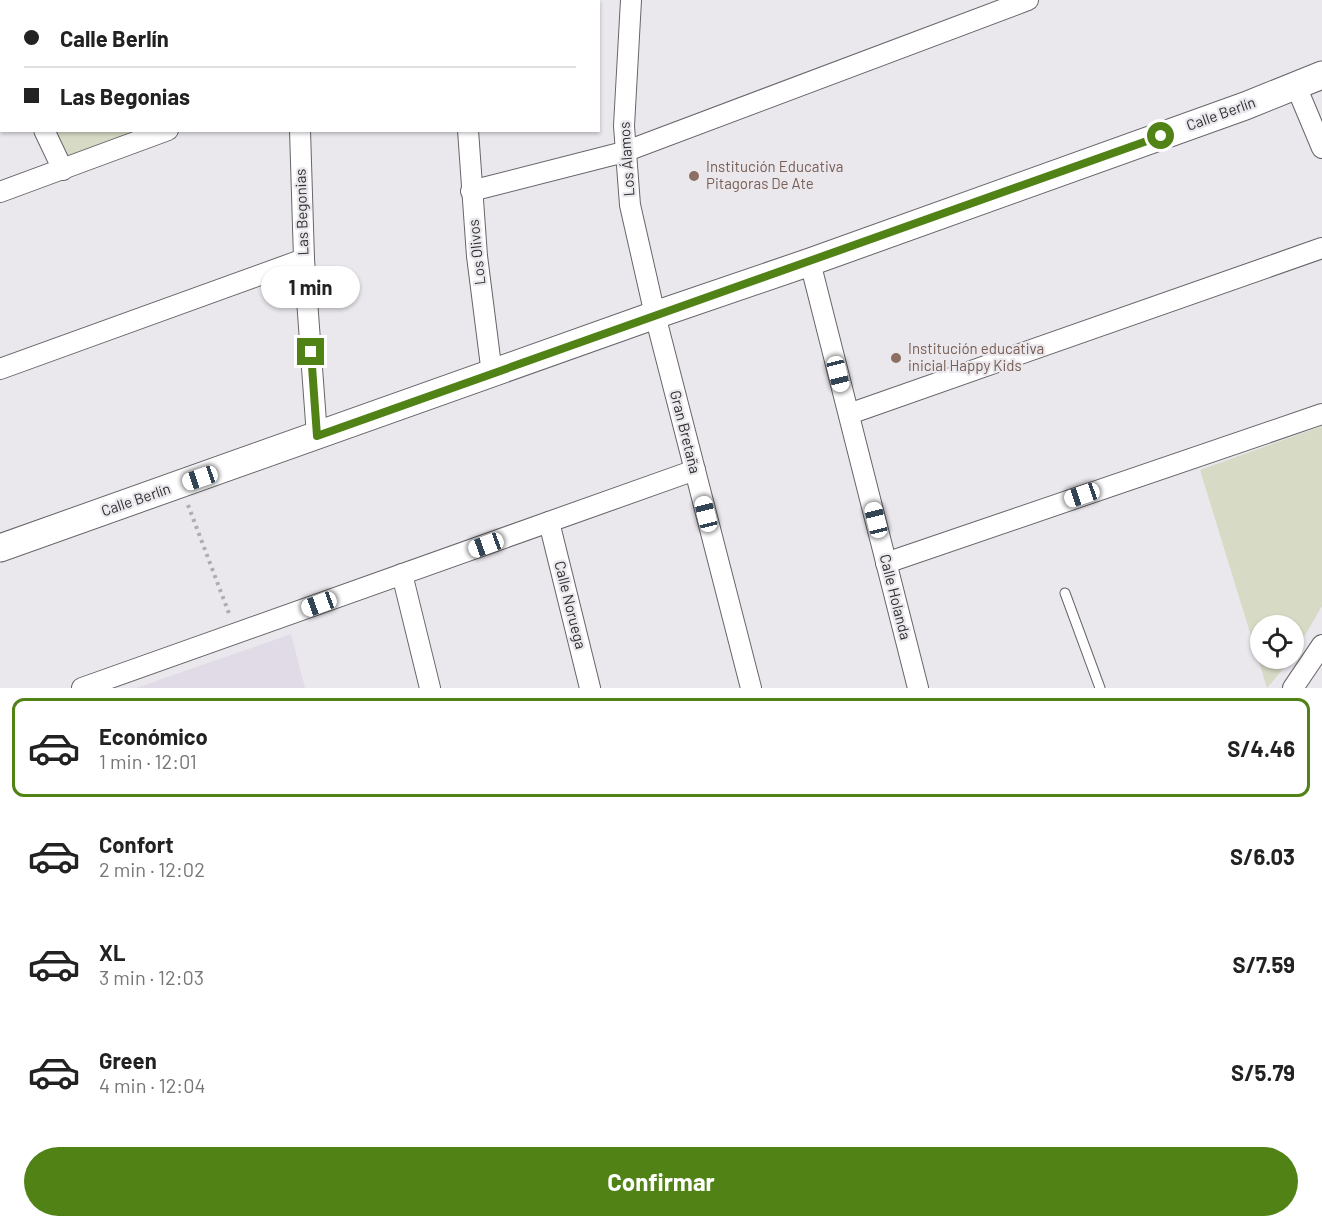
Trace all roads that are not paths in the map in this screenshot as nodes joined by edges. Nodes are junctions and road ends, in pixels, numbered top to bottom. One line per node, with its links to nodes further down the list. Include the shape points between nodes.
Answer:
1 (631, 0): 10 (street, Los Álamos)
2 (1028, 0): 10 (street)
3 (1322, 75): 4 (street, Calle Berlín)
4 (1296, 86): 9 (street); 16 (street, Calle Berlín)
5 (45, 132): 11 (street)
6 (163, 132): 11 (street)
7 (300, 132): 15 (street, Las Begonias)
8 (468, 132): 12 (street, Los Olivos)
9 (1322, 148)
10 (624, 152): 12 (street); 17 (street, Los Álamos, via 630,205)
11 (63, 170): 13 (street)
12 (471, 191): 19 (street, Los Olivos)
13 (0, 192)
14 (1322, 248): 20 (street)
15 (303, 259): 18 (street); 22 (street, Las Begonias)
16 (810, 262): 17 (street, Calle Berlín); 20 (street, Calle Holanda)
17 (655, 315): 19 (street, Calle Berlín); 23 (street, Gran Bretaña)
18 (0, 369)
19 (492, 374): 22 (street, Calle Berlín)
20 (849, 414): 26 (street, Calle Holanda)
21 (1322, 414): 26 (street)
22 (317, 436): 25 (street, Calle Berlín)
23 (695, 470): 24 (street); 33 (street, Gran Bretaña)
24 (549, 522): 27 (street); 32 (street, Calle Noruega)
25 (0, 548)
26 (886, 562): 34 (street, Calle Holanda)
27 (402, 574): 30 (street); 31 (street)
28 (1065, 593): 35 (lane)
29 (1322, 645): 36 (street)
30 (82, 688)
31 (430, 688)
32 (590, 688)
33 (751, 688)
34 (918, 688)
35 (1100, 688)
36 (1293, 688)

